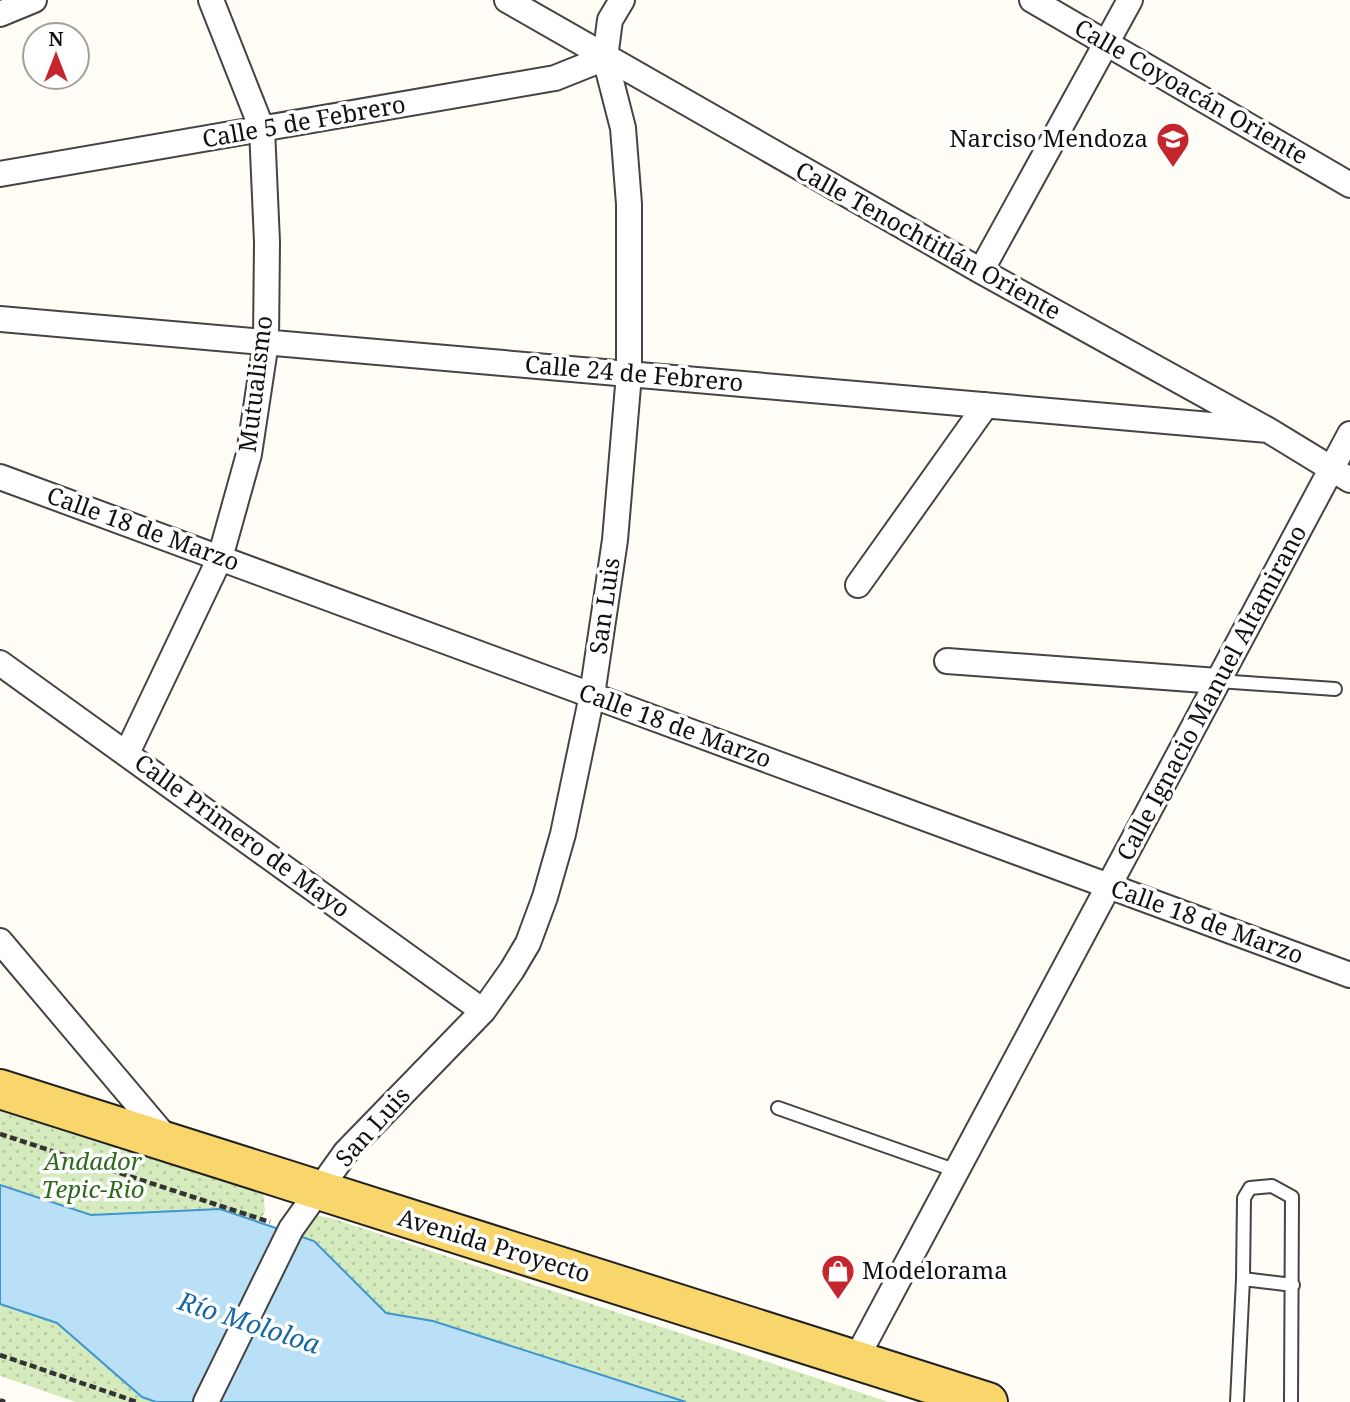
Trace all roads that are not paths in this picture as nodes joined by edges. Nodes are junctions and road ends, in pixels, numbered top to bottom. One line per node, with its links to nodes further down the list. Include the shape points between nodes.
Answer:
1 (34, 0): 7 (street)
2 (211, 0): 10 (street, Mutualismo)
3 (507, 0): 9 (street, Calle Tenochtitlán Oriente)
4 (622, 0): 9 (street, San Luis, via 610,20)
5 (1032, 0): 8 (street, Calle Coyoacán Oriente)
6 (1130, 0): 8 (street)
7 (0, 15)
8 (1107, 43): 12 (street, Calle Coyoacán Oriente); 13 (street)
9 (606, 58): 10 (street, Calle 5 de Febrero, via 555,78); 13 (street, Calle Tenochtitlán Oriente); 16 (street, San Luis, via 623,128 629,204)
10 (262, 129): 11 (street, Calle 5 de Febrero); 15 (street, Mutualismo)
11 (0, 174)
12 (1350, 185)
13 (981, 271): 18 (street, Calle Tenochtitlán Oriente)
14 (0, 318): 15 (street, Calle 24 de Febrero)
15 (266, 342): 16 (street, Calle 24 de Febrero); 22 (street, Mutualismo, via 249,454)
16 (629, 373): 17 (street, Calle 24 de Febrero); 28 (street, San Luis, via 614,540)
17 (986, 405): 18 (street, Calle 24 de Febrero); 23 (street)
18 (1268, 430): 20 (street, Calle Tenochtitlán Oriente)
19 (1350, 434): 20 (street, Calle Ignacio Manuel Altamirano)
20 (1340, 475): 26 (street, Calle Ignacio Manuel Altamirano)
21 (0, 477): 22 (street, Calle 18 de Marzo)
22 (220, 558): 28 (street, Calle 18 de Marzo); 29 (street, Mutualismo)
23 (858, 585)
24 (947, 661): 26 (street)
25 (0, 663): 29 (street, Calle Primero de Mayo)
26 (1218, 681): 27 (lane); 30 (street, Calle Ignacio Manuel Altamirano)
27 (1335, 689)
28 (592, 695): 30 (street, Calle 18 de Marzo); 33 (street, San Luis, via 545,897 528,943)
29 (127, 753): 33 (street, Calle Primero de Mayo)
30 (1110, 886): 32 (street, Calle 18 de Marzo); 37 (street, Calle Ignacio Manuel Altamirano)
31 (0, 941): 36 (street)
32 (1350, 975)
33 (483, 1011): 38 (street, San Luis, via 346,1152)
34 (0, 1089): 36 (main road, Avenida Proyecto)
35 (778, 1108): 37 (lane)
36 (170, 1143): 38 (main road, Avenida Proyecto)
37 (957, 1171): 41 (street, Calle Ignacio Manuel Altamirano)
38 (318, 1192): 41 (main road, Avenida Proyecto); 42 (street, San Luis, via 291,1228)
39 (1243, 1279): 40 (lane); 40 (lane, via 1244,1198 1250,1188 1272,1186 1292,1197); 44 (lane)
40 (1293, 1285): 45 (lane)
41 (856, 1359): 43 (main road, Avenida Proyecto)
42 (206, 1402)
43 (988, 1402)
44 (1237, 1402)
45 (1291, 1402)

